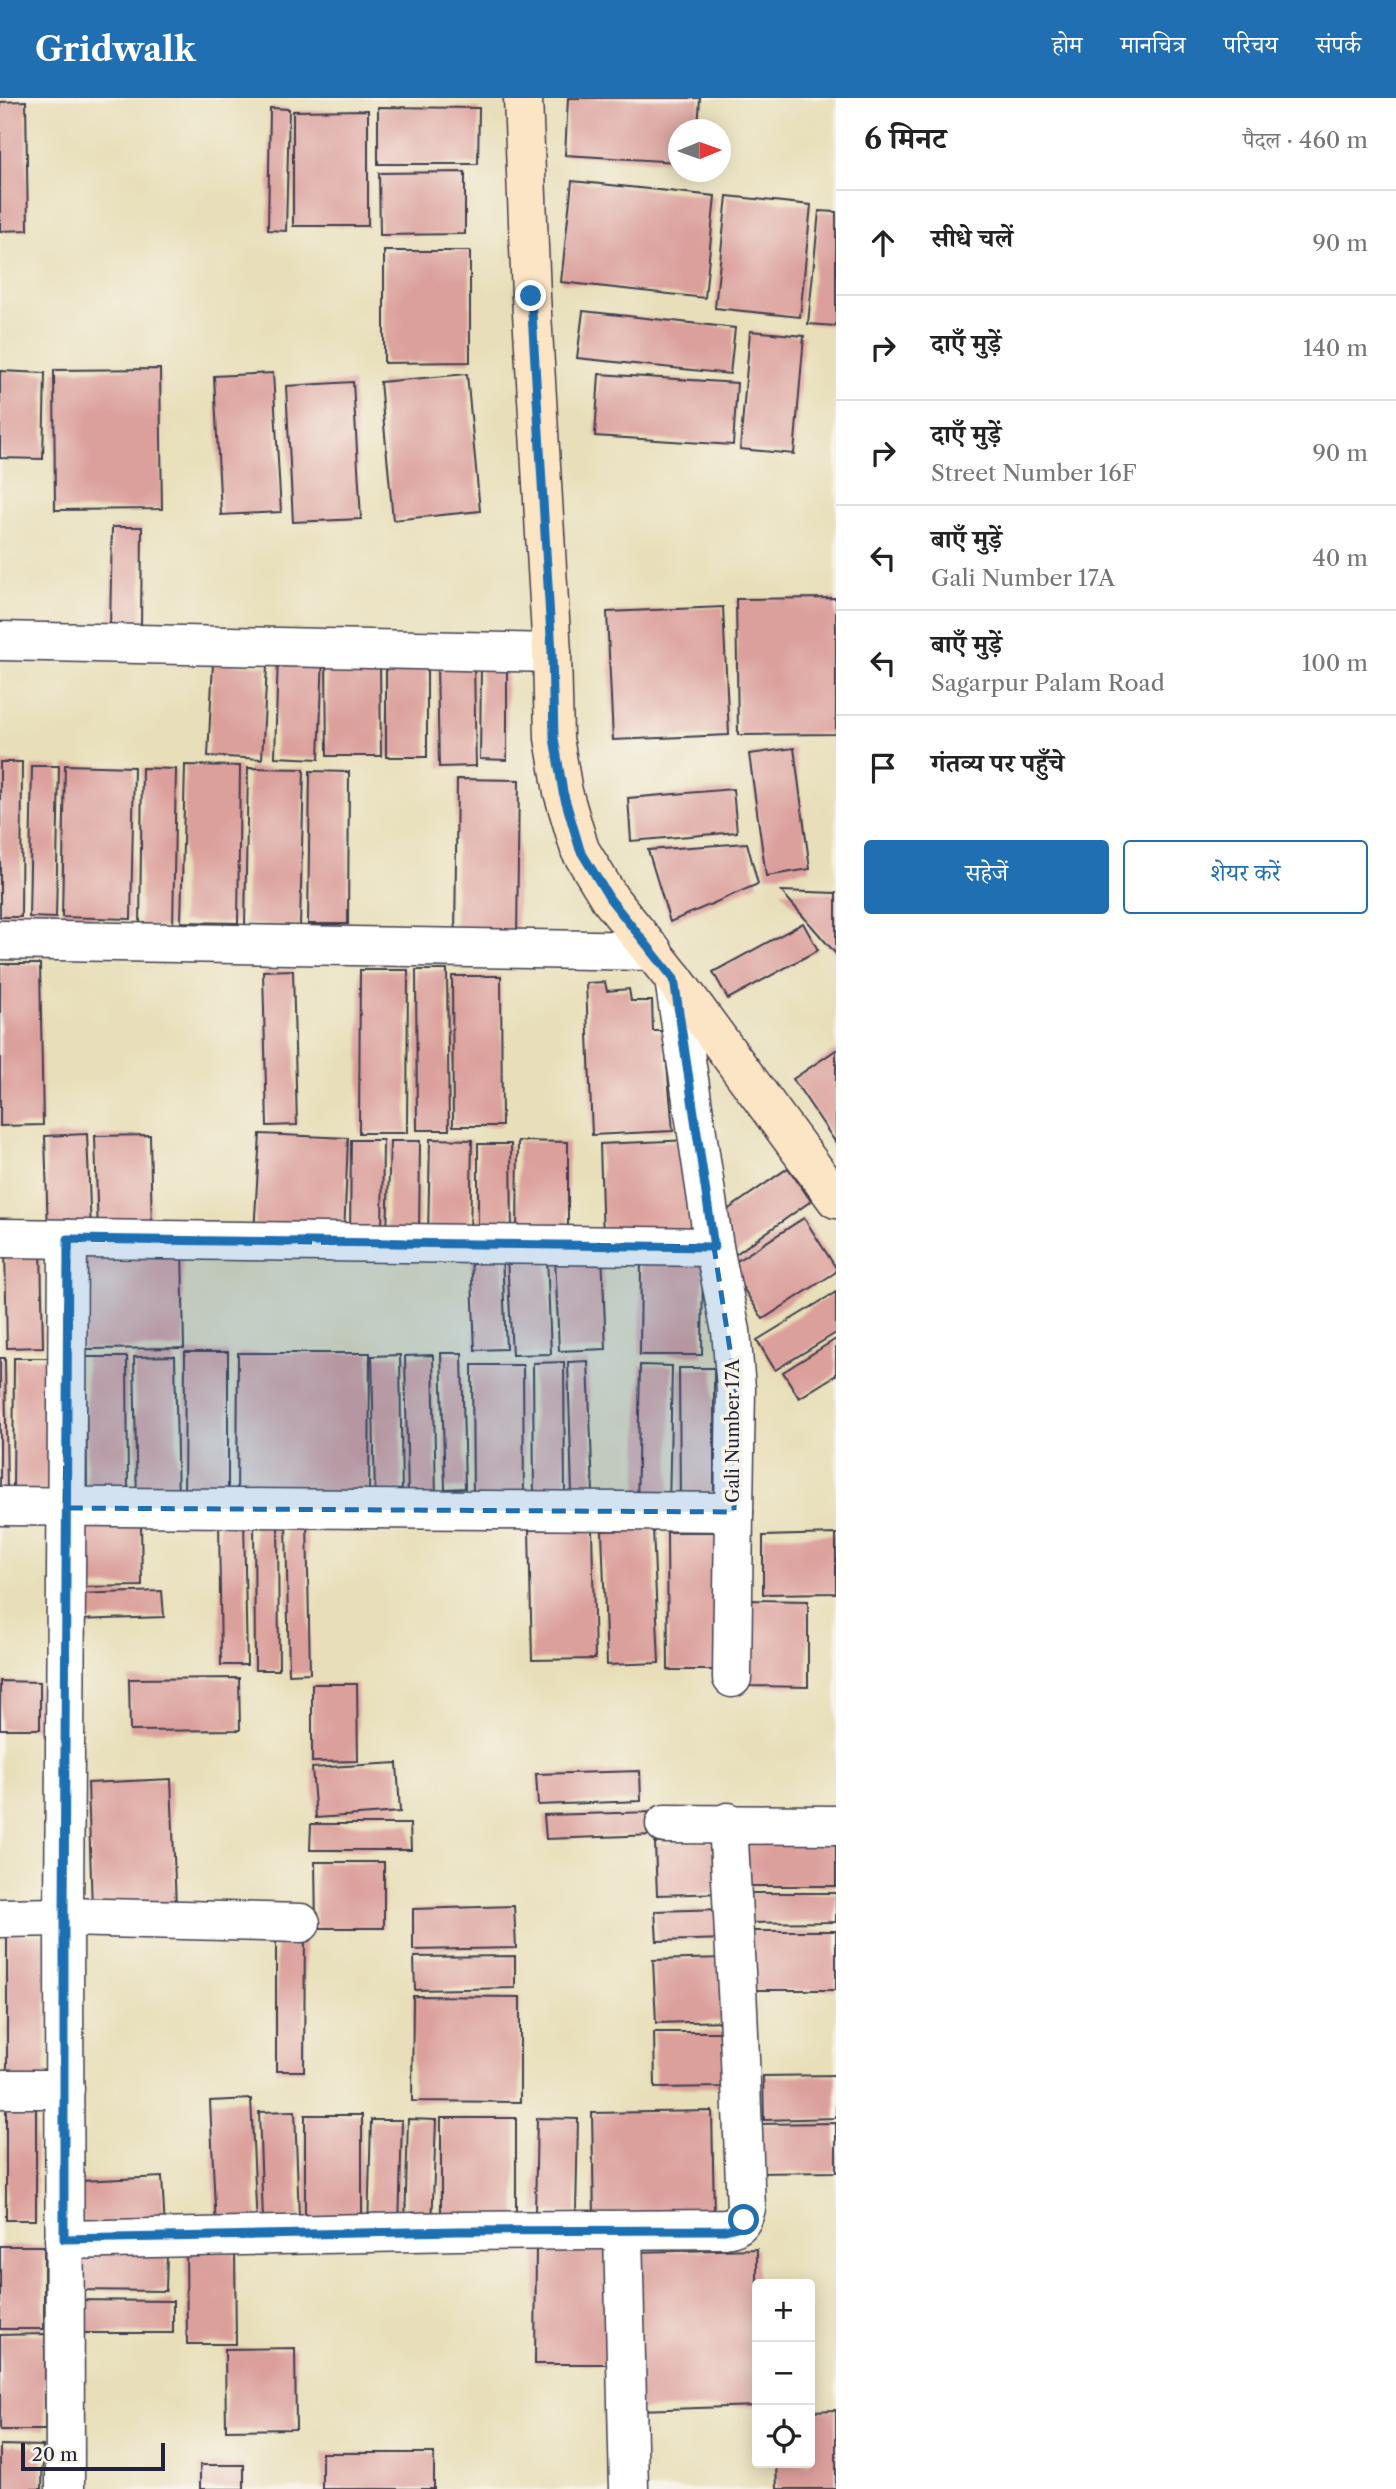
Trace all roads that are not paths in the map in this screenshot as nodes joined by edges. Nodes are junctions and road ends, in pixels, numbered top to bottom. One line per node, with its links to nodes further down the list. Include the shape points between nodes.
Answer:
1 (523, 98): 3 (street)
2 (0, 640): 3 (street)
3 (552, 653): 5 (street, via 554,738 580,850 610,899)
4 (0, 940): 5 (street)
5 (664, 965): 6 (street); 9 (street, Gali Number 17A)
6 (836, 1199)
7 (0, 1238): 8 (street)
8 (68, 1239): 9 (street); 11 (street)
9 (714, 1247): 12 (street, Gali Number 17A, via 731,1331 736,1388)
10 (0, 1506): 11 (street, Gali Number 17A)
11 (65, 1508): 12 (street, Gali Number 17A); 17 (street)
12 (734, 1512): 13 (street)
13 (732, 1678)
14 (728, 1822): 15 (street); 16 (street); 22 (street, via 744,2220 725,2230)
15 (665, 1824)
16 (836, 1825)
17 (64, 1917): 18 (street); 19 (street); 21 (street)
18 (0, 1918)
19 (300, 1923)
20 (0, 2089): 21 (street)
21 (65, 2089): 23 (street)
22 (623, 2231): 23 (street); 25 (street)
23 (64, 2239): 24 (street)
24 (65, 2489)
25 (629, 2489)

